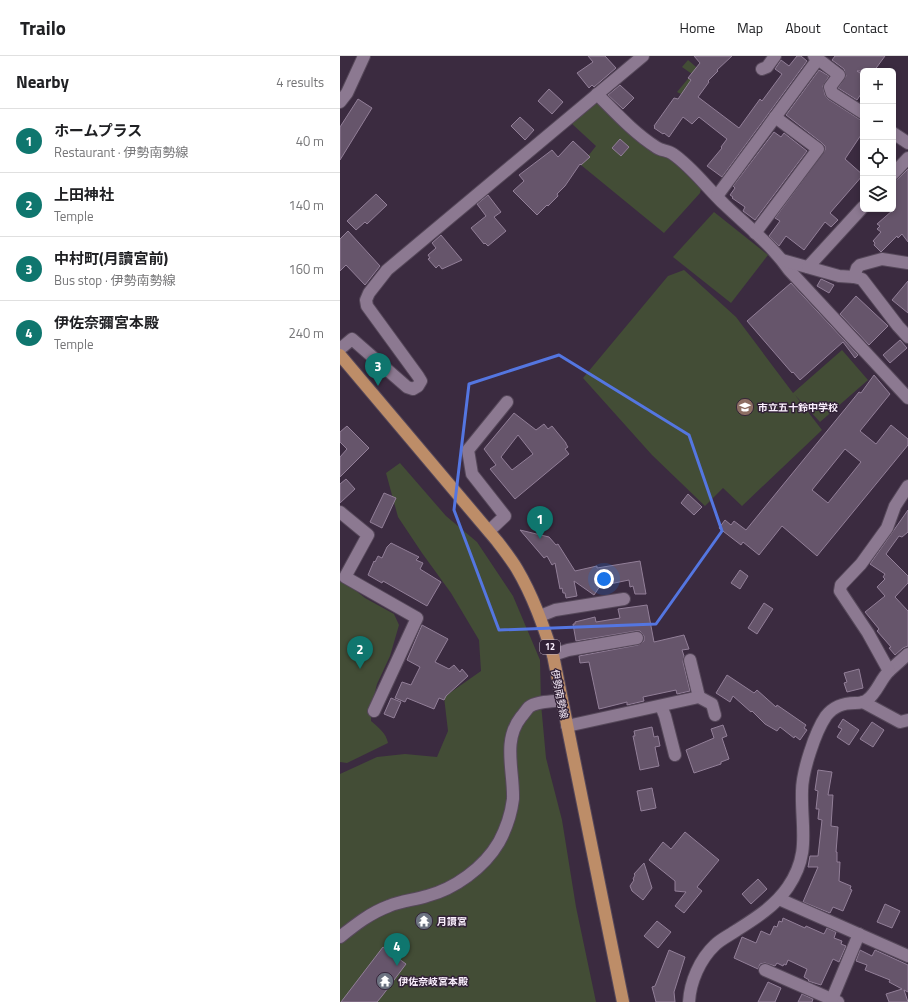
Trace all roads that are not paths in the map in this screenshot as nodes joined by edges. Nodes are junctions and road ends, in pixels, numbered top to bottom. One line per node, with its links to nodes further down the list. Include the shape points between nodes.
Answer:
1 (364, 56): 7 (street)
2 (643, 56): 6 (street)
3 (775, 56): 5 (street, via 767,67)
4 (816, 58): 8 (street, via 839,75 830,87 832,93); 9 (street)
5 (762, 69)
6 (597, 94): 14 (street, via 626,123 657,148 672,152); 22 (street, via 387,270 369,293 367,306 418,376 421,381 418,386 413,389 407,387 352,339)
7 (340, 102)
8 (860, 111)
9 (775, 117): 14 (street); 16 (street, via 818,149)
10 (896, 135): 11 (street)
11 (908, 143)
12 (908, 158): 13 (street)
13 (896, 171)
14 (717, 196): 16 (street)
15 (860, 210): 19 (street)
16 (755, 232): 17 (street)
17 (782, 260): 19 (street); 24 (street)
18 (908, 263): 20 (street, via 882,259 860,265)
19 (808, 267): 20 (street, via 839,276)
20 (854, 277): 21 (street, via 866,283)
21 (908, 337)
22 (340, 349)
23 (340, 355): 28 (main road, 伊勢南勢線 / 12)
24 (908, 398)
25 (507, 402): 28 (street, via 468,450 472,474 505,516)
26 (908, 486): 35 (street, via 895,506 886,528 861,564 840,588)
27 (340, 512): 40 (street, via 368,535 345,577 417,618)
28 (489, 531): 30 (main road, 伊勢南勢線 / 12, via 516,567)
29 (624, 599): 30 (street, via 555,610)
30 (540, 616): 33 (main road, 伊勢南勢線 / 12)
31 (638, 638): 33 (street)
32 (908, 654): 35 (street)
33 (553, 655): 37 (main road, 伊勢南勢線 / 12)
34 (690, 660): 36 (street)
35 (889, 671): 38 (street, via 872,696)
36 (699, 697): 39 (street); 41 (street, via 712,704)
37 (562, 700): 43 (main road, 伊勢南勢線 / 12); 47 (street, via 529,707 517,721 510,743 513,788 511,811 498,844 483,862 451,886 428,896 388,906)
38 (863, 702): 42 (street, via 900,722); 45 (street, via 837,706 831,710 820,728 806,765 802,789 803,853 796,875)
39 (661, 706): 43 (street); 44 (street)
40 (374, 711)
41 (715, 715)
42 (908, 720)
43 (567, 726): 51 (main road, 伊勢南勢線 / 12)
44 (675, 755)
45 (779, 899): 46 (street); 52 (street, via 755,919 714,945 697,971)
46 (859, 934): 48 (street); 50 (street)
47 (340, 937)
48 (908, 956)
49 (765, 970): 50 (street)
50 (835, 1001)
51 (623, 1002)
52 (689, 1002)

